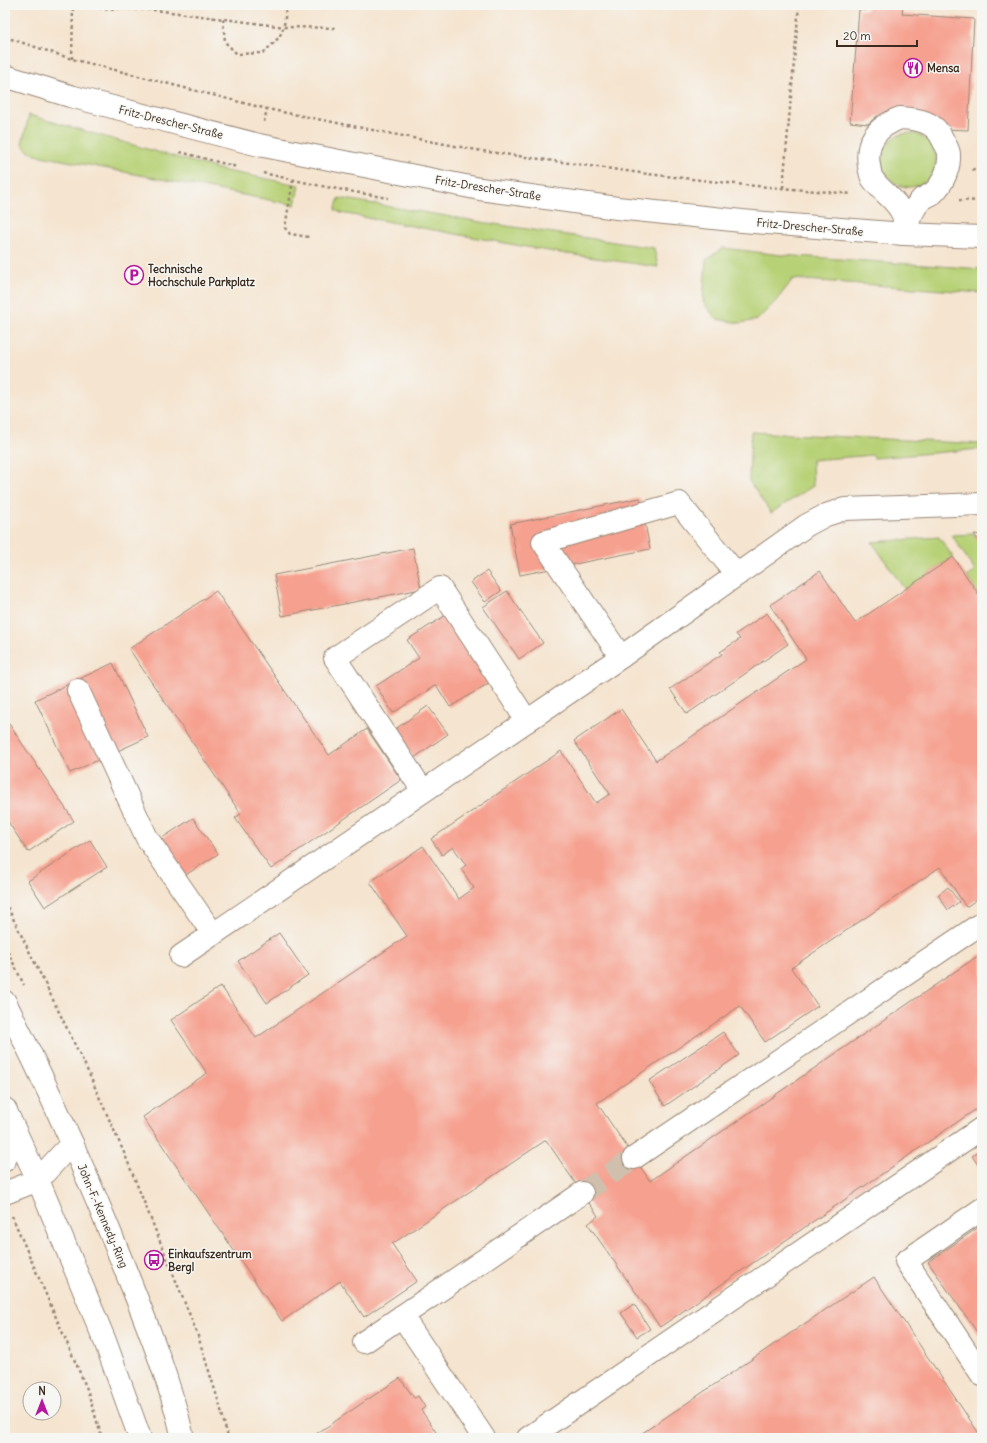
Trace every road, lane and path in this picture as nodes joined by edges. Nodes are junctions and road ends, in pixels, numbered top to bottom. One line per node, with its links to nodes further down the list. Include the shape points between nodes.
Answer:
1 (57, 5): 5 (path)
2 (286, 5): 7 (path)
3 (798, 5): 13 (path)
4 (79, 6): 5 (path); 6 (path, via 155,10)
5 (73, 7): 10 (path)
6 (223, 19): 7 (path); 7 (path, via 225,42 237,54 263,53 278,40)
7 (285, 28): 8 (path)
8 (336, 28)
9 (5, 37): 10 (path)
10 (72, 59): 13 (path, via 267,109 482,151 648,174)
11 (5, 76): 17 (street, Fritz-Drescher-Straße, via 70,96 259,144 480,189 656,212)
12 (293, 180): 18 (path, via 285,228 290,234)
13 (783, 188): 14 (path)
14 (853, 194)
15 (922, 199): 16 (path); 17 (street, via 911,214); 17 (street, via 933,193 941,184 947,171 949,153 942,136 929,123 900,118 879,130 868,151 871,176 903,214)
16 (982, 201)
17 (904, 234): 19 (street, Fritz-Drescher-Straße)
18 (309, 237)
19 (982, 237)
20 (982, 504): 21 (street, via 845,509 807,525)
21 (737, 574): 23 (street); 23 (street, via 679,503 543,542)
22 (5, 656): 24 (path)
23 (621, 657): 26 (street)
24 (5, 659)
25 (78, 690): 30 (street, via 146,838)
26 (527, 720): 27 (street); 27 (street, via 440,588 341,653 335,658)
27 (423, 791): 30 (street)
28 (5, 902): 48 (path, via 85,1065 125,1155 197,1333)
29 (982, 923): 36 (street)
30 (213, 934): 31 (street)
31 (181, 956)
32 (5, 1002): 35 (street, John-F.-Kennedy-Ring)
33 (5, 1110): 37 (street); 38 (street)
34 (982, 1128): 50 (street)
35 (72, 1143): 38 (street); 47 (street, John-F.-Kennedy-Ring, via 107,1222 145,1319)
36 (634, 1158)
37 (5, 1160)
38 (38, 1180): 40 (street); 46 (street, via 105,1341)
39 (582, 1193): 42 (street)
40 (8, 1203): 45 (path, via 87,1389)
41 (982, 1209): 44 (street, via 906,1261)
42 (402, 1316): 43 (street); 49 (street)
43 (364, 1342)
44 (982, 1375)
45 (102, 1438)
46 (140, 1438)
47 (183, 1438)
48 (228, 1438)
49 (484, 1438)
50 (528, 1438)

